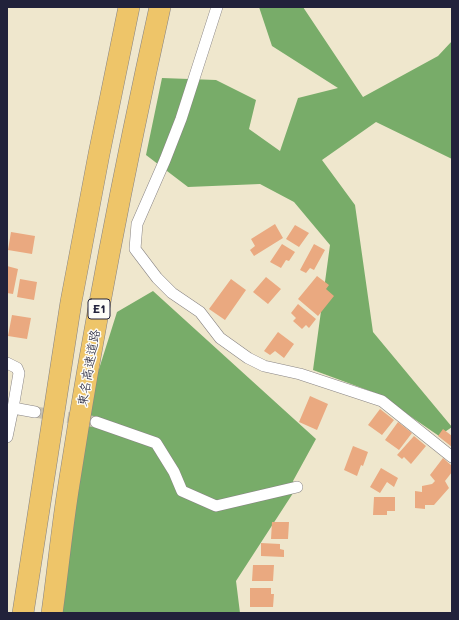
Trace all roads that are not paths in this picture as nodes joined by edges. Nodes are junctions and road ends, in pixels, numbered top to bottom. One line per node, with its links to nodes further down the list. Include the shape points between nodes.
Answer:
1 (129, 7): 11 (highway, E1, via 71,302)
2 (160, 7): 12 (highway, 東名高速道路 / E1, via 104,282 69,485)
3 (217, 7): 9 (street, via 181,119 137,224 134,248 172,293 200,312 220,338 248,358 264,366 300,374 382,401)
4 (7, 362): 5 (street, via 17,368 19,373)
5 (13, 408): 6 (street); 8 (street)
6 (35, 412)
7 (96, 422): 10 (street, via 156,443 174,472 182,491 216,506)
8 (7, 437)
9 (452, 457)
10 (297, 487)
11 (23, 613)
12 (52, 613)

